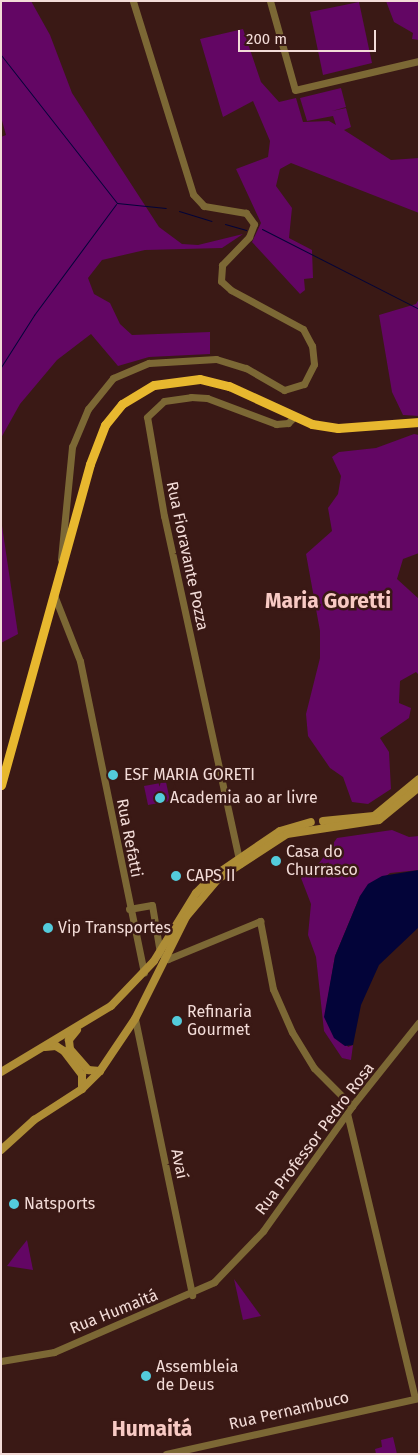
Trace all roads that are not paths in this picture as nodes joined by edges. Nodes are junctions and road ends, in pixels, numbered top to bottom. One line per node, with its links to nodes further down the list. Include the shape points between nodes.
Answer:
1 (133, 1): 6 (street, via 193,194 204,206 246,213 254,224 250,237 222,264 221,281 231,290 303,329 312,346 314,364 304,384 291,390 277,389 246,368 216,359 149,364 113,378 88,409 72,447)
2 (270, 1): 3 (street, via 295,90)
3 (419, 61)
4 (294, 417): 5 (highway, via 338,428); 6 (highway, via 229,386 200,378 163,382 128,399 109,418 97,444); 11 (street, Rua Fioravante Pozza, via 288,423 276,424 208,398 191,397 164,402 147,417 164,516)
5 (419, 422)
6 (60, 577): 7 (highway)
7 (54, 595): 9 (highway); 12 (street, Rua Refatti, via 80,661)
8 (419, 779): 11 (main road, via 374,816 292,826)
9 (1, 785)
10 (419, 787): 11 (main road, via 379,820 360,825 300,829)
11 (239, 861): 13 (main road, via 198,890)
12 (129, 909): 13 (street, via 152,905); 14 (street, Rua Refatti)
13 (163, 955): 14 (main road); 16 (main road); 26 (street, via 260,921 273,989 292,1032 314,1068)
14 (144, 972): 15 (main road)
15 (133, 985): 16 (main road); 19 (main road, via 111,1006)
16 (151, 987): 17 (main road)
17 (135, 1019): 20 (main road); 21 (street, Avaí)
18 (419, 1022): 26 (street, Rua Professor Pedro Rosa)
19 (84, 1023): 22 (main road); 23 (main road, via 69,1040 69,1046 88,1070)
20 (128, 1032): 21 (street); 23 (main road)
21 (139, 1038): 29 (street, Avaí)
22 (41, 1048): 24 (main road); 25 (main road, via 56,1046 64,1051 82,1075)
23 (100, 1071): 25 (main road)
24 (1, 1072)
25 (82, 1089): 27 (main road, via 34,1120)
26 (349, 1110): 28 (street, Rua Professor Pedro Rosa, via 274,1217); 31 (street, via 376,1236)
27 (1, 1150)
28 (229, 1268): 29 (street, Rua Humaitá)
29 (192, 1295): 30 (street, Rua Humaitá, via 54,1352)
30 (1, 1361)
31 (417, 1398): 32 (street, Rua Pernambuco)
32 (166, 1454)

